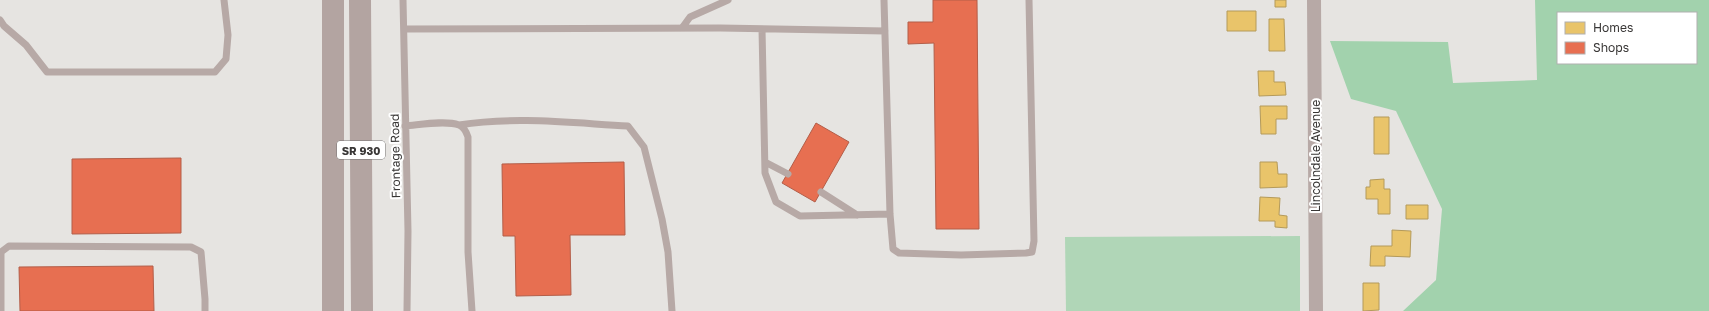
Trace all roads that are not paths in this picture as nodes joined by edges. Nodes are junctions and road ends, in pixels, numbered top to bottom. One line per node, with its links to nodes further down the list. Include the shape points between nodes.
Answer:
1 (224, 0): 9 (lane, via 228,35 226,59 215,72 47,72 26,45)
2 (333, 0): 23 (highway, SR 930)
3 (360, 0): 24 (highway, SR 930)
4 (403, 0): 11 (lane, Frontage Road)
5 (728, 0): 10 (lane, via 690,17)
6 (884, 0): 13 (lane)
7 (1029, 0): 19 (lane, via 1034,241 1032,252 899,253 893,249)
8 (1314, 0): 28 (street, Lincolndale Avenue)
9 (0, 20)
10 (682, 28): 11 (lane); 12 (lane)
11 (405, 29): 15 (lane, Frontage Road)
12 (762, 29): 13 (lane); 16 (lane)
13 (885, 31): 19 (lane)
14 (460, 125): 15 (lane, via 450,123); 26 (lane, via 466,130 468,137 468,252); 27 (lane, via 517,120 628,126 644,147 662,219 668,252)
15 (405, 126): 25 (lane, Frontage Road)
16 (765, 162): 17 (lane); 20 (lane, via 765,173 776,202 800,216)
17 (788, 174)
18 (821, 192): 20 (lane)
19 (890, 214): 20 (lane)
20 (857, 215)
21 (1, 311): 22 (lane, via 1,252 9,246 176,246 191,247 201,252)
22 (205, 311)
23 (334, 311)
24 (362, 311)
25 (407, 311)
26 (472, 311)
27 (672, 311)
28 (1316, 311)

